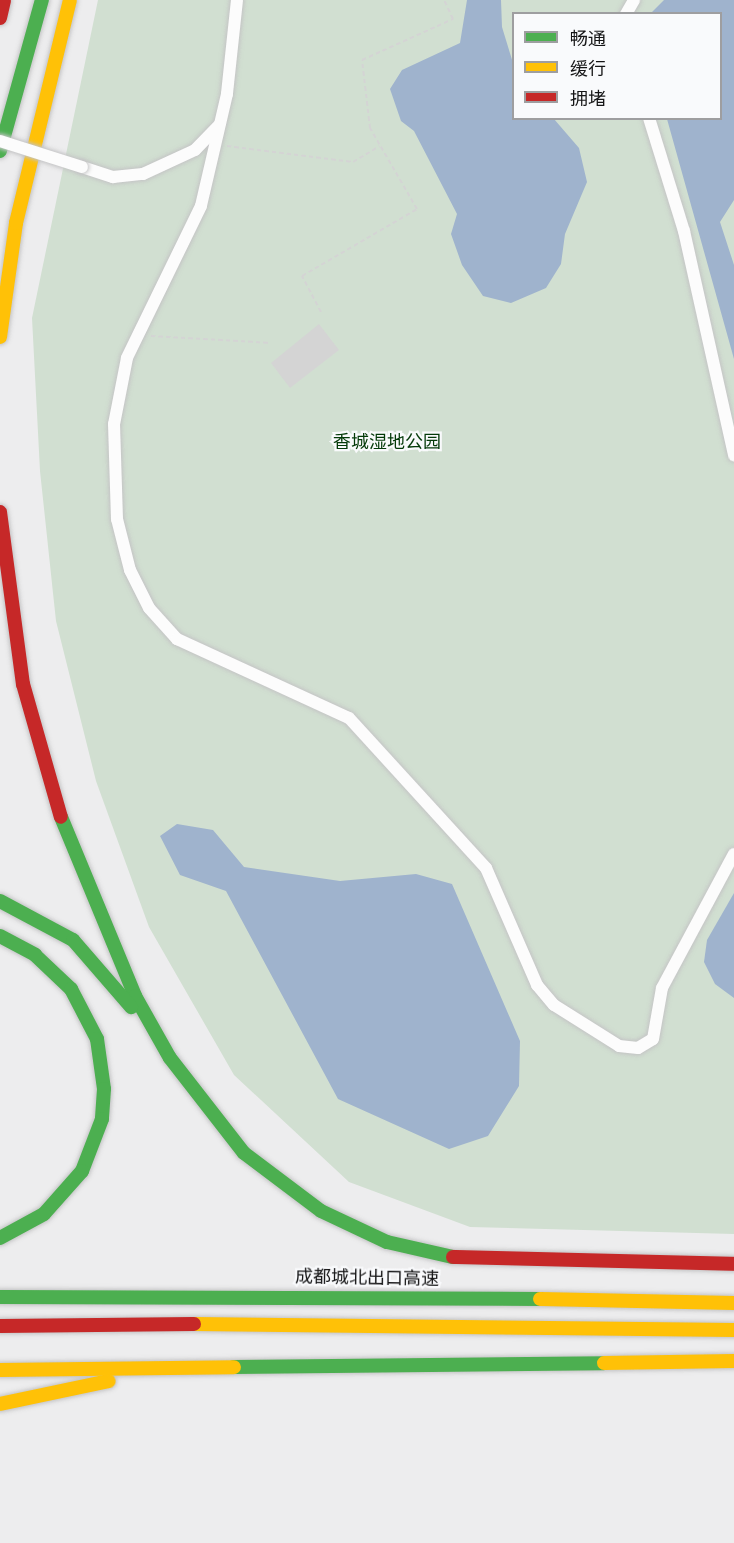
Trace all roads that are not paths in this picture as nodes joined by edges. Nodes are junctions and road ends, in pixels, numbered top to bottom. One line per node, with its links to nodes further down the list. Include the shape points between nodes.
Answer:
1 (4, 0): 5 (highway)
2 (42, 0): 9 (highway)
3 (70, 0): 10 (highway, via 16,223)
4 (237, 0): 7 (street)
5 (0, 18)
6 (650, 120): 11 (street, via 684,231)
7 (220, 124): 8 (street, bridge, via 195,150 169,166 113,177); 13 (street, via 201,206 139,335 121,381 114,424 116,496 130,570 149,608 177,639 349,718 486,868 537,985 554,1005 619,1046 638,1048 653,1039 662,988)
8 (0, 141)
9 (0, 150)
10 (0, 337)
11 (734, 455)
12 (0, 512): 16 (highway, via 13,636 54,802 114,950)
13 (734, 854)
14 (0, 901): 16 (highway, via 73,940)
15 (0, 936): 17 (highway, via 35,955 71,989 97,1038 104,1089 102,1119 82,1171 44,1214)
16 (170, 1058): 18 (highway, via 220,1128 272,1178 321,1211 387,1242 474,1261)
17 (0, 1238)
18 (734, 1264)
19 (0, 1297): 20 (highway, 成都城北出口高速, via 283,1294)
20 (734, 1303)
21 (0, 1326): 22 (highway, via 280,1323)
22 (734, 1330)
23 (734, 1361): 25 (highway)
24 (0, 1370): 25 (highway)
25 (202, 1371): 26 (highway, via 100,1382)
26 (0, 1404)

